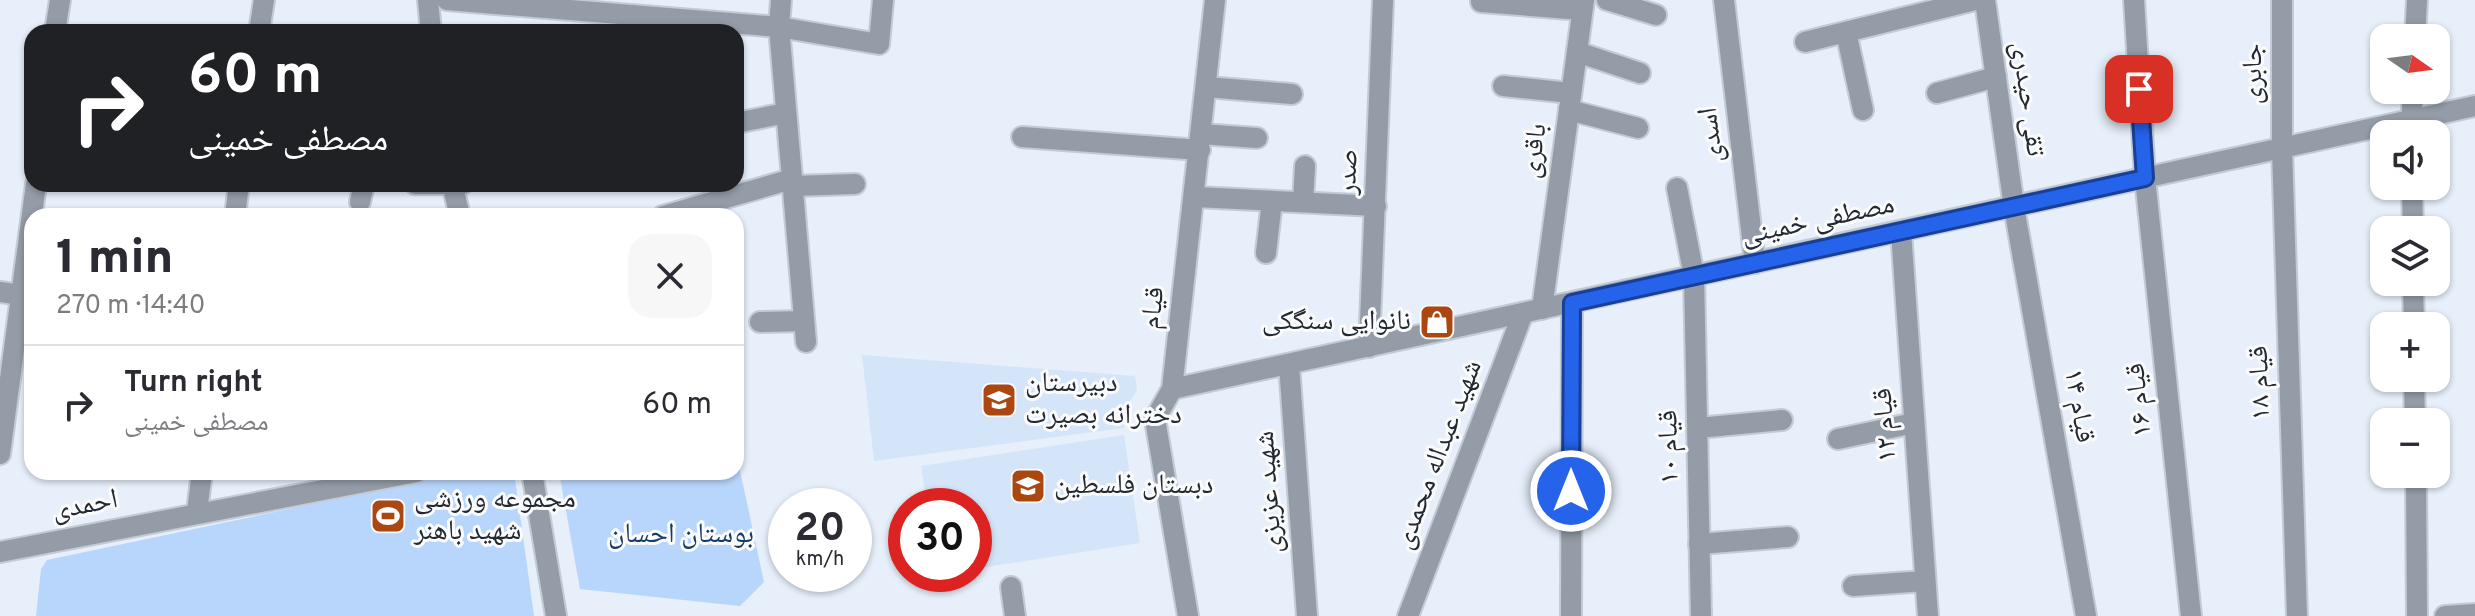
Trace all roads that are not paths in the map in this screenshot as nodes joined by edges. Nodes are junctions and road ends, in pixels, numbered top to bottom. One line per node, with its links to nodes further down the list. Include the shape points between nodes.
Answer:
1 (60, 0): 19 (street)
2 (264, 0): 20 (street)
3 (428, 0): 21 (street)
4 (447, 0): 22 (street)
5 (781, 0): 25 (street)
6 (883, 0): 25 (street, via 879,44)
7 (1215, 0): 32 (street, قیام)
8 (1383, 0): 55 (street, صدر)
9 (1607, 0): 18 (street)
10 (1724, 0): 60 (street, اسدی)
11 (1975, 0): 26 (street)
12 (1985, 0): 30 (street, تقی حیدری)
13 (2134, 0): 48 (street, قیام ۱۶)
14 (2282, 0): 46 (street, جابری)
15 (2417, 0): 24 (street)
16 (1481, 2): 17 (street)
17 (1583, 5): 28 (street, باقری)
18 (1656, 15)
19 (56, 24)
20 (260, 24)
21 (430, 24)
22 (742, 24)
23 (744, 24): 25 (street)
24 (2416, 24)
25 (779, 27): 38 (street)
26 (1846, 32): 27 (street); 37 (street)
27 (1805, 42)
28 (1577, 52): 29 (street); 35 (street, باقری)
29 (1640, 73)
30 (1996, 77): 33 (street); 56 (street, تقی حیدری)
31 (1503, 86): 35 (street)
32 (1206, 87): 34 (street); 45 (street, قیام)
33 (1937, 93)
34 (1292, 94)
35 (1570, 101): 41 (street); 65 (street, باقری)
36 (2475, 106): 39 (street, مصطفی خمینی)
37 (1863, 110)
38 (786, 113): 40 (street); 49 (street)
39 (2432, 120)
40 (744, 121)
41 (1638, 128)
42 (2370, 134): 46 (street, مصطفی خمینی)
43 (1022, 137): 45 (street)
44 (1257, 138): 45 (street)
45 (1201, 142): 52 (street, قیام)
46 (2282, 148): 48 (street, مصطفی خمینی); 97 (street, قیام ۱۸)
47 (1305, 166): 54 (street)
48 (2145, 178): 56 (street, مصطفی خمینی); 96 (street, قیام ۱۶)
49 (793, 183): 50 (street); 57 (street); 66 (street, via 805,332)
50 (855, 184)
51 (1677, 188): 62 (street, قیام ۱۰)
52 (1196, 197): 53 (street); 69 (street, قیام)
53 (1272, 201): 54 (street); 59 (street)
54 (1303, 202): 55 (street)
55 (1376, 206): 67 (street, صدر)
56 (2014, 207): 58 (street, مصطفی خمینی); 95 (street, قیام ۱۴)
57 (695, 208)
58 (1901, 231): 60 (street, مصطفی خمینی); 71 (street, قیام ۱۲)
59 (1266, 253)
60 (1755, 263): 62 (street, مصطفی خمینی)
61 (24, 270): 63 (street)
62 (1694, 276): 64 (street, مصطفی خمینی); 72 (street, قیام ۱۰)
63 (10, 293): 74 (street)
64 (1572, 303): 65 (street, مصطفی خمینی); 92 (street)
65 (1532, 311): 67 (street, مصطفی خمینی); 91 (street, شهید عبداله محمدی)
66 (760, 322)
67 (1369, 347): 68 (street, مصطفی خمینی)
68 (1289, 364): 69 (street, مصطفی خمینی); 90 (street, شهید عزیزی)
69 (1172, 389): 89 (street, قیام, via 1155,419)
70 (1782, 420): 72 (street)
71 (1914, 423): 73 (street); 83 (street, قیام ۱۲)
72 (1698, 428): 81 (street, قیام ۱۰)
73 (1838, 439)
74 (0, 454)
75 (201, 480): 79 (street)
76 (533, 480): 87 (street)
77 (316, 481): 79 (street, احمدی)
78 (2416, 488): 98 (street)
79 (197, 512): 82 (street, احمدی)
80 (1788, 537): 81 (street)
81 (1699, 544): 93 (street, قیام ۱۰)
82 (0, 552)
83 (1925, 581): 84 (street); 94 (street, قیام ۱۲)
84 (1853, 586)
85 (1011, 587): 88 (street)
86 (2475, 614): 99 (street)
87 (556, 616)
88 (1015, 616)
89 (1188, 616)
90 (1307, 616)
91 (1408, 616)
92 (1571, 616)
93 (1701, 616)
94 (1928, 616)
95 (2086, 616)
96 (2191, 616)
97 (2297, 616)
98 (2417, 616)
99 (2445, 616)

